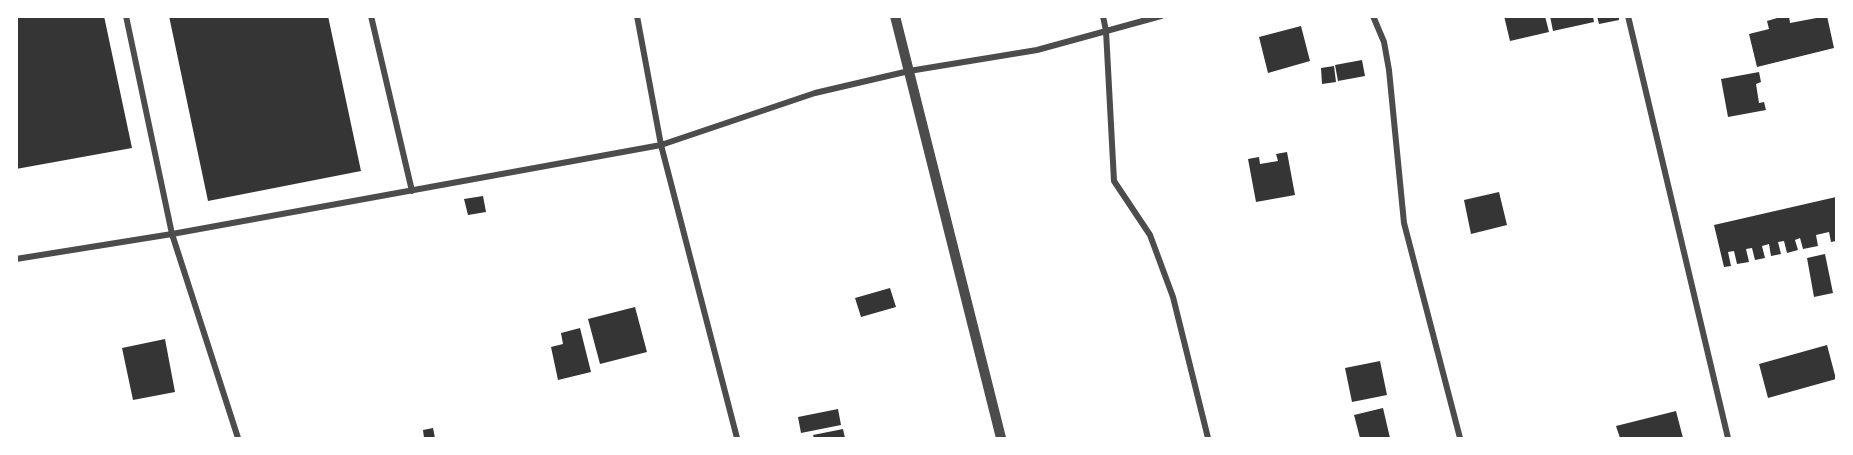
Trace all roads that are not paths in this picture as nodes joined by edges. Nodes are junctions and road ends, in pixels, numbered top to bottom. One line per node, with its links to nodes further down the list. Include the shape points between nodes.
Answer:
1 (126, 16): 13 (street)
2 (371, 16): 12 (street)
3 (637, 16): 11 (street)
4 (896, 16): 10 (street)
5 (1103, 16): 9 (street)
6 (1161, 16): 9 (street)
7 (1373, 16): 19 (street, via 1384,42 1389,70 1404,224)
8 (1628, 16): 20 (street)
9 (1106, 31): 10 (street, via 1036,50); 18 (street, via 1114,182 1150,235 1173,297)
10 (909, 71): 11 (street, via 815,93); 17 (street)
11 (661, 145): 12 (street); 16 (street)
12 (412, 191): 13 (street)
13 (172, 234): 14 (street); 15 (street)
14 (16, 259)
15 (238, 438)
16 (737, 438)
17 (1000, 438)
18 (1208, 438)
19 (1460, 438)
20 (1728, 438)

